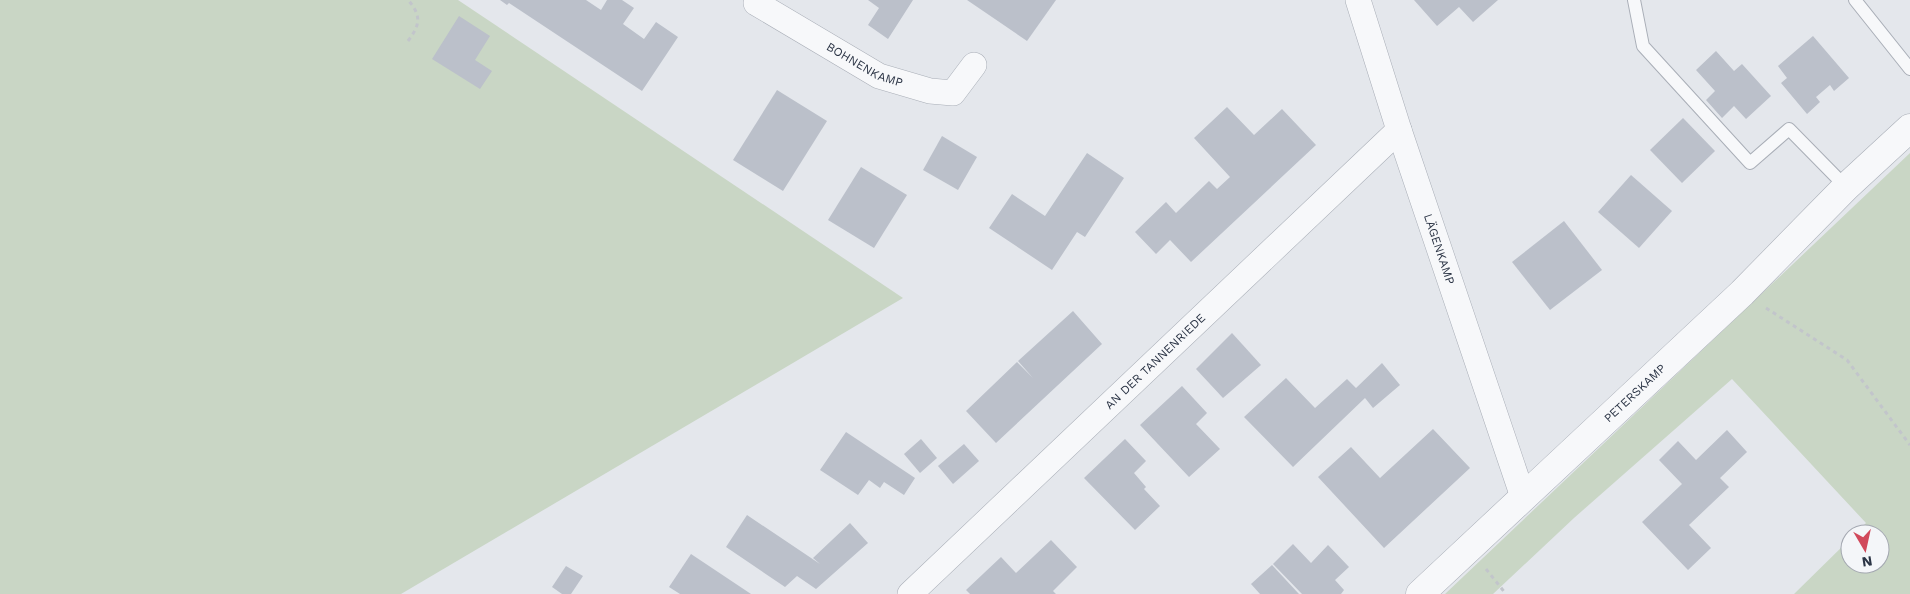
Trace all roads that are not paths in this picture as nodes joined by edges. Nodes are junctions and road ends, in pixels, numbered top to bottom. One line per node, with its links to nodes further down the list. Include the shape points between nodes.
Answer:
1 (1358, 0): 8 (street, LÄGENKAMP)
2 (1634, 0): 9 (lane, via 1643,46 1750,163 1789,129)
3 (1855, 0): 6 (lane)
4 (755, 1): 5 (street, BOHNENKAMP, via 879,76 930,91 953,93)
5 (974, 65)
6 (1910, 69)
7 (1910, 128): 9 (street, PETERSKAMP)
8 (1399, 130): 10 (street, LÄGENKAMP); 11 (street, AN DER TANNENRIEDE)
9 (1846, 187): 10 (street, PETERSKAMP, via 1742,293)
10 (1523, 497): 12 (street, PETERSKAMP)
11 (910, 594)
12 (1420, 594)

